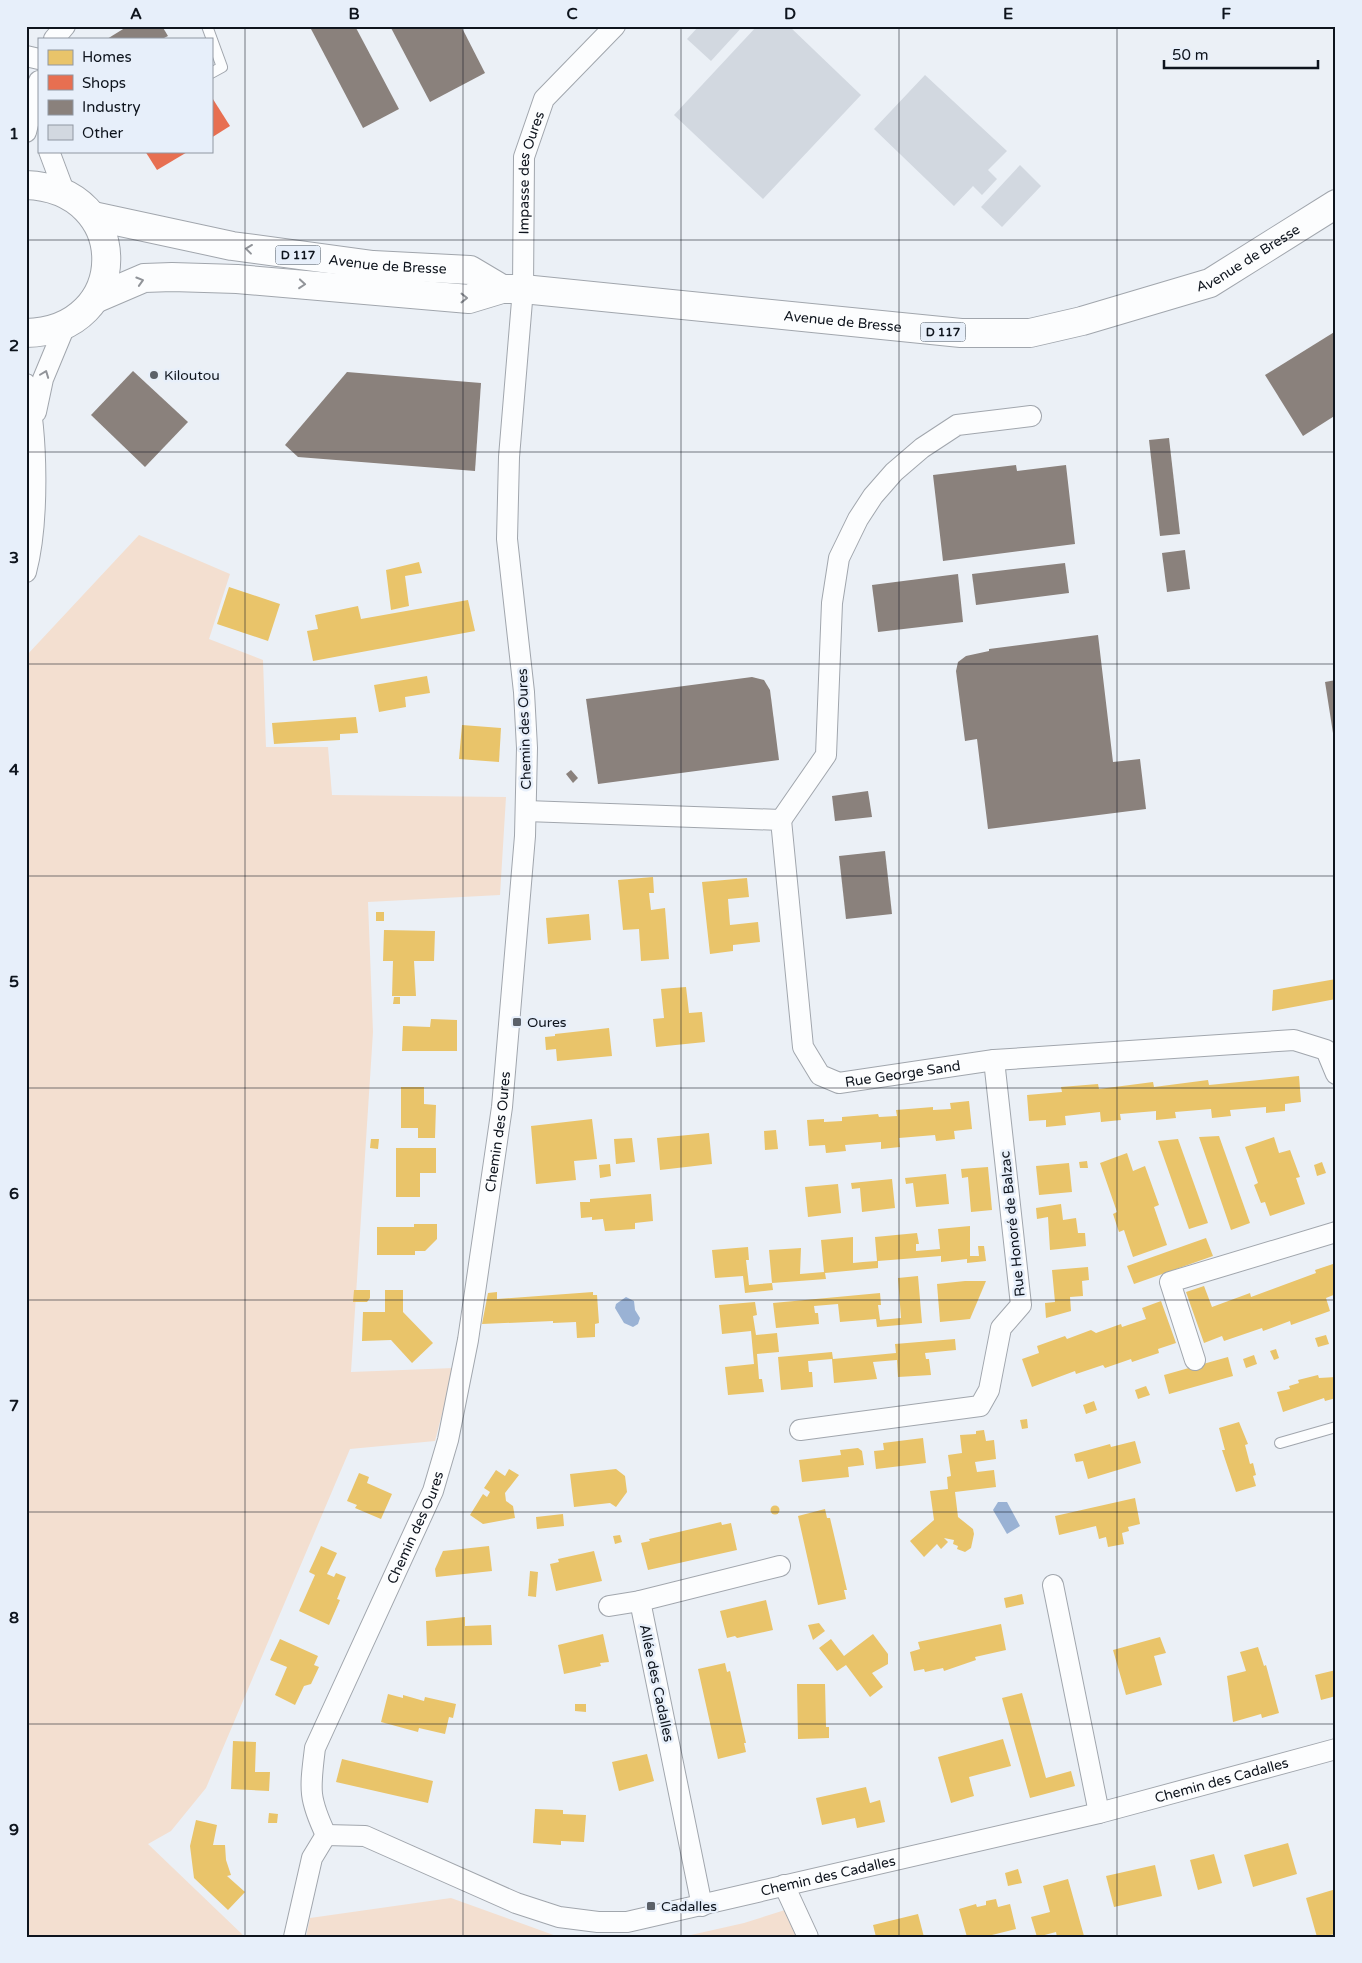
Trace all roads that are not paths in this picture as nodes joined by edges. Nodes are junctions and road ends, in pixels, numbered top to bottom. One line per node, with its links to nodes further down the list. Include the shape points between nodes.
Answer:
1 (207, 26): 3 (lane)
2 (615, 26): 13 (street, Impasse des Oures, via 544,99 524,157)
3 (211, 38)
4 (212, 40): 5 (lane, via 222,67)
5 (212, 72)
6 (38, 85): 7 (street)
7 (26, 132)
8 (49, 152): 10 (street)
9 (26, 185): 10 (main road, via 45,185)
10 (64, 191): 12 (main road)
11 (1336, 204): 13 (main road, Avenue de Bresse / D 117, via 1210,283 1030,333 961,333)
12 (93, 216): 13 (main road, Avenue de Bresse / D 117, one-way to 12, via 470,270 373,264 232,246); 14 (main road, via 103,235 107,257 104,279)
13 (512, 289): 14 (main road, Avenue de Bresse / D 117, one-way to 13, via 144,278 172,277 237,279 469,299); 21 (street, Chemin des Oures, via 508,539 524,692)
14 (95, 299): 15 (main road)
15 (65, 326): 16 (main road, via 45,332); 19 (street, one-way to 15, via 43,379)
16 (26, 332)
17 (26, 384): 19 (street)
18 (1031, 416): 22 (street, via 957,425 894,472 858,519 839,558 832,603 826,755)
19 (33, 438): 20 (street, via 35,509)
20 (26, 572)
21 (526, 811): 22 (street); 36 (street, Chemin des Oures, via 502,1107 468,1340 448,1440 433,1492 315,1748 310,1788 314,1808)
22 (781, 820): 23 (street, Rue George Sand, via 803,1047 820,1075 838,1083)
23 (994, 1060): 24 (street, Rue George Sand, via 1294,1040 1326,1050); 28 (street, Rue Honoré de Balzac, via 1021,1305 1001,1328 989,1390 980,1406)
24 (1336, 1074)
25 (1336, 1232): 26 (street, via 1170,1282)
26 (1195, 1360)
27 (1336, 1427): 29 (lane)
28 (800, 1430)
29 (1280, 1443)
30 (780, 1566): 32 (street)
31 (1053, 1585): 35 (street)
32 (640, 1601): 33 (street); 38 (street, Allée des Cadalles)
33 (610, 1606)
34 (1336, 1749): 35 (street, Chemin des Cadalles)
35 (1099, 1814): 37 (street, Chemin des Cadalles)
36 (326, 1835): 38 (street, Chemin des Cadalles, via 365,1836 516,1903 559,1917 627,1922); 39 (street, via 312,1858)
37 (784, 1885): 38 (street, Chemin des Cadalles); 40 (street)
38 (702, 1906)
39 (294, 1937)
40 (808, 1937)

